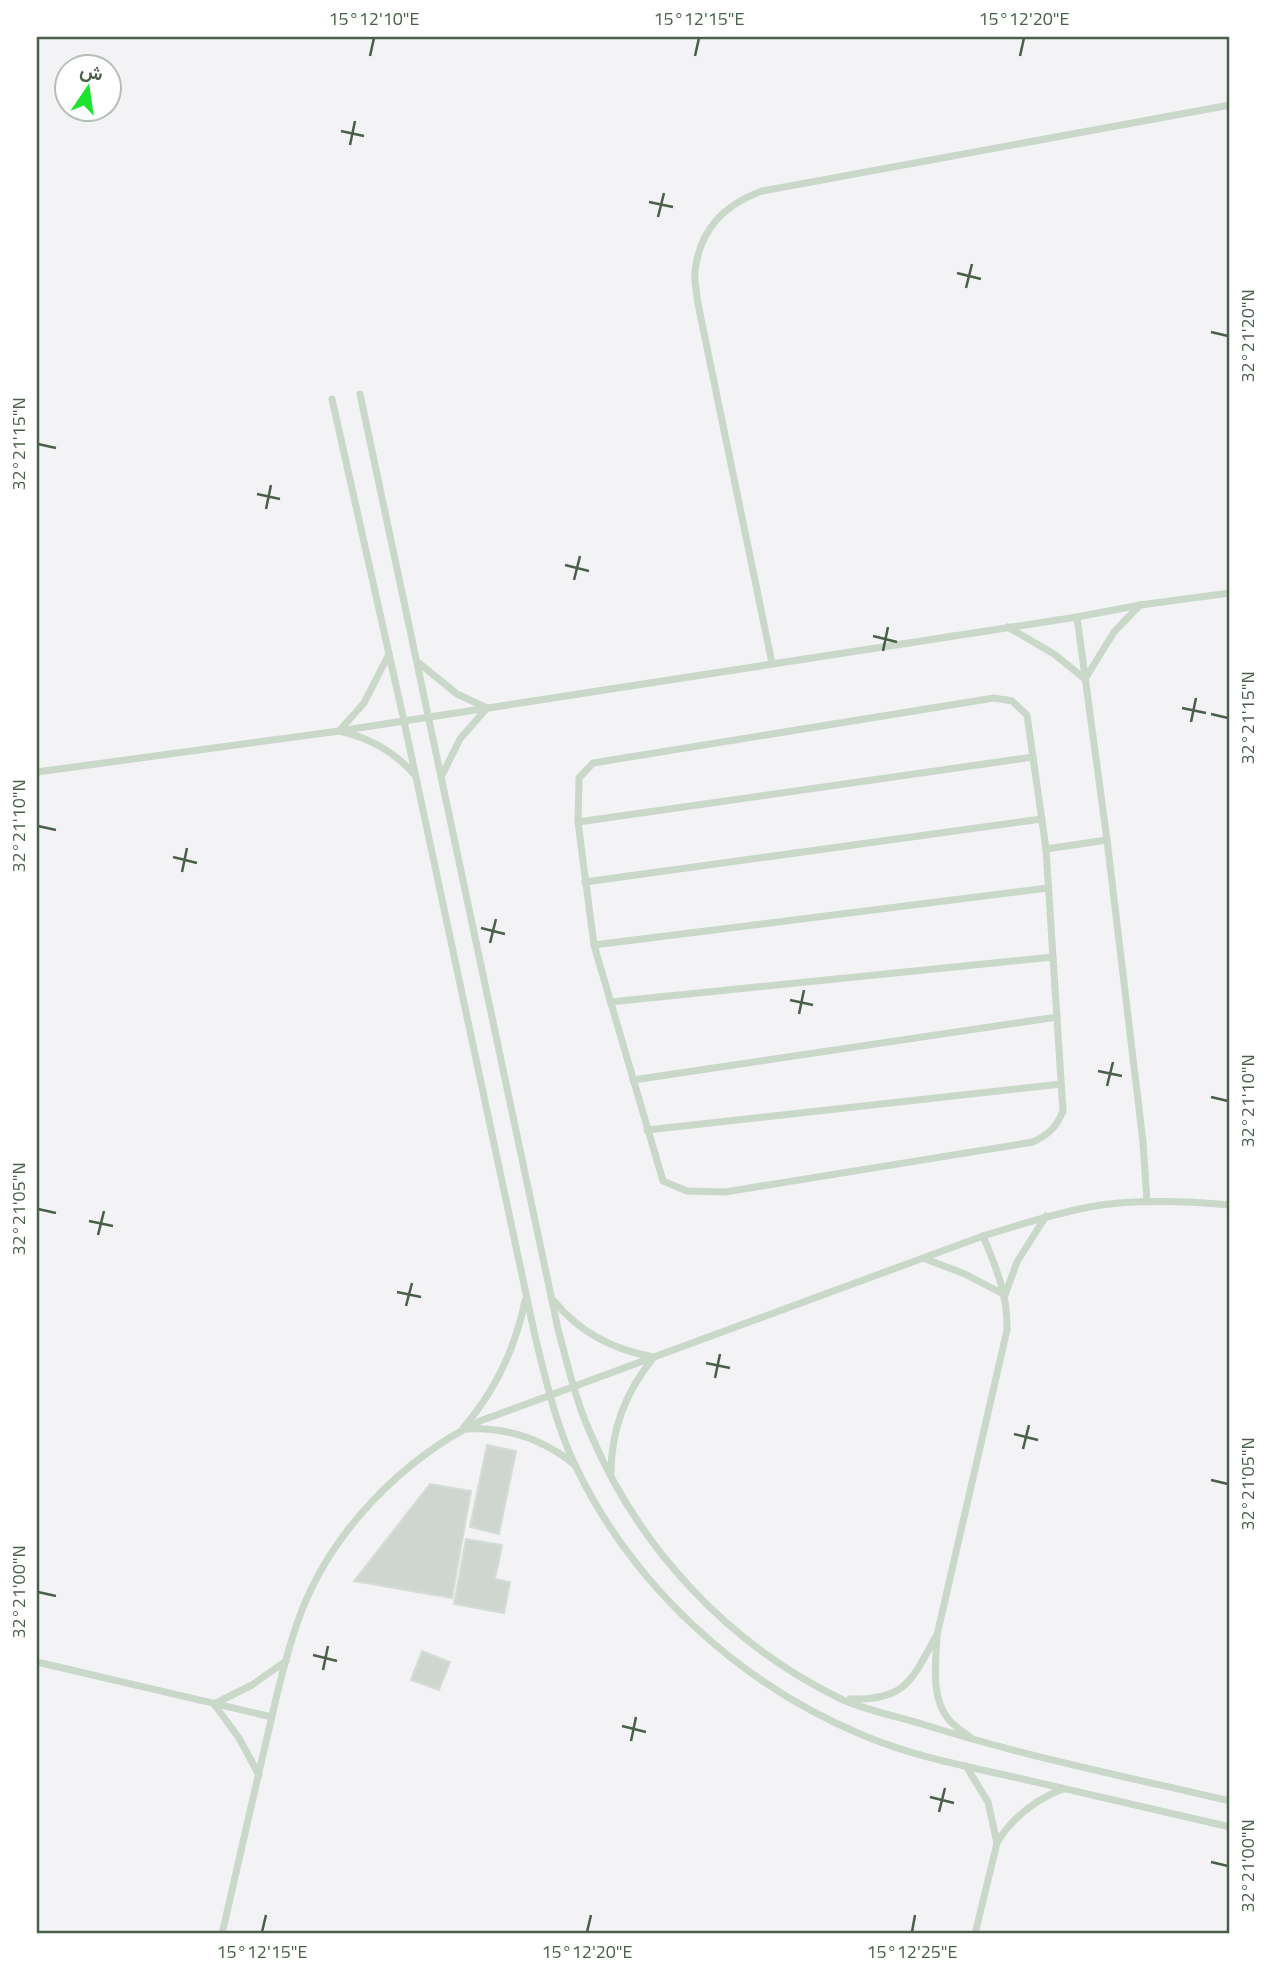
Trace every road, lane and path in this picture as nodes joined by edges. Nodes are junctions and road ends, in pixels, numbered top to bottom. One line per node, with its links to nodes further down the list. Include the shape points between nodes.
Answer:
1 (1230, 105): 10 (lane, via 762,191 723,211 701,247 695,272 698,304)
2 (360, 394): 9 (lane)
3 (332, 399): 8 (lane)
4 (1230, 593): 5 (lane)
5 (1140, 605): 6 (lane); 11 (lane, via 1114,632)
6 (1077, 617): 7 (lane); 11 (lane)
7 (1007, 627): 10 (lane); 11 (lane, via 1054,654)
8 (389, 653): 14 (lane); 15 (lane, via 369,695)
9 (418, 662): 12 (lane, via 443,684); 13 (lane)
10 (772, 663): 12 (lane)
11 (1085, 679): 22 (lane)
12 (487, 708): 13 (lane); 18 (lane, via 460,739)
13 (430, 717): 14 (lane); 18 (lane)
14 (404, 720): 15 (lane); 19 (lane)
15 (340, 731): 17 (lane); 19 (lane, via 384,748)
16 (1033, 757): 20 (lane); 21 (lane); 21 (lane, via 1027,715 1012,701 968,701 593,763 579,778)
17 (37, 772)
18 (442, 776): 40 (lane)
19 (416, 777): 39 (lane)
20 (1042, 819): 23 (lane); 24 (lane)
21 (578, 822): 24 (lane)
22 (1107, 840): 23 (lane); 33 (lane)
23 (1046, 849): 25 (lane)
24 (585, 882): 26 (lane)
25 (1048, 888): 26 (lane); 27 (lane)
26 (594, 945): 28 (lane)
27 (1053, 957): 28 (lane); 29 (lane)
28 (610, 1002): 30 (lane)
29 (1057, 1017): 30 (lane); 31 (lane)
30 (632, 1080): 32 (lane)
31 (1061, 1084): 32 (lane); 32 (lane, via 1063,1111 1057,1125 1032,1142 725,1192 687,1191 663,1181)
32 (647, 1130)
33 (1147, 1202): 34 (lane); 35 (lane, via 1091,1206)
34 (1230, 1205)
35 (1046, 1216): 36 (lane); 38 (lane, via 1017,1262)
36 (983, 1236): 37 (lane); 38 (lane)
37 (922, 1258): 38 (lane); 41 (lane)
38 (1006, 1295): 47 (lane, via 1004,1347)
39 (526, 1297): 43 (lane); 44 (lane, via 516,1338 499,1377)
40 (552, 1298): 41 (lane, via 598,1339); 42 (lane)
41 (654, 1357): 42 (lane); 46 (lane, via 632,1387 618,1422)
42 (574, 1387): 43 (lane); 46 (lane)
43 (549, 1395): 44 (lane); 45 (lane)
44 (463, 1429): 45 (lane, via 498,1429 531,1438); 48 (lane, via 413,1464 347,1531 302,1609)
45 (575, 1466): 54 (lane, via 601,1514 642,1570 736,1663 796,1703 860,1734)
46 (611, 1477): 50 (lane, via 656,1549 718,1616 767,1656)
47 (937, 1635): 50 (lane, via 913,1678 898,1690 868,1700); 53 (lane, via 941,1707 950,1721)
48 (287, 1661): 51 (lane); 52 (lane)
49 (37, 1662): 51 (lane)
50 (842, 1699): 53 (lane)
51 (214, 1704): 52 (lane); 55 (lane)
52 (272, 1717): 55 (lane)
53 (975, 1741): 57 (lane)
54 (966, 1766): 56 (lane); 59 (lane, via 988,1802)
55 (259, 1775): 60 (lane)
56 (1064, 1789): 58 (lane); 59 (lane, via 1025,1809)
57 (1230, 1801)
58 (1230, 1827)
59 (997, 1843): 61 (lane)
60 (222, 1934)
61 (975, 1934)

